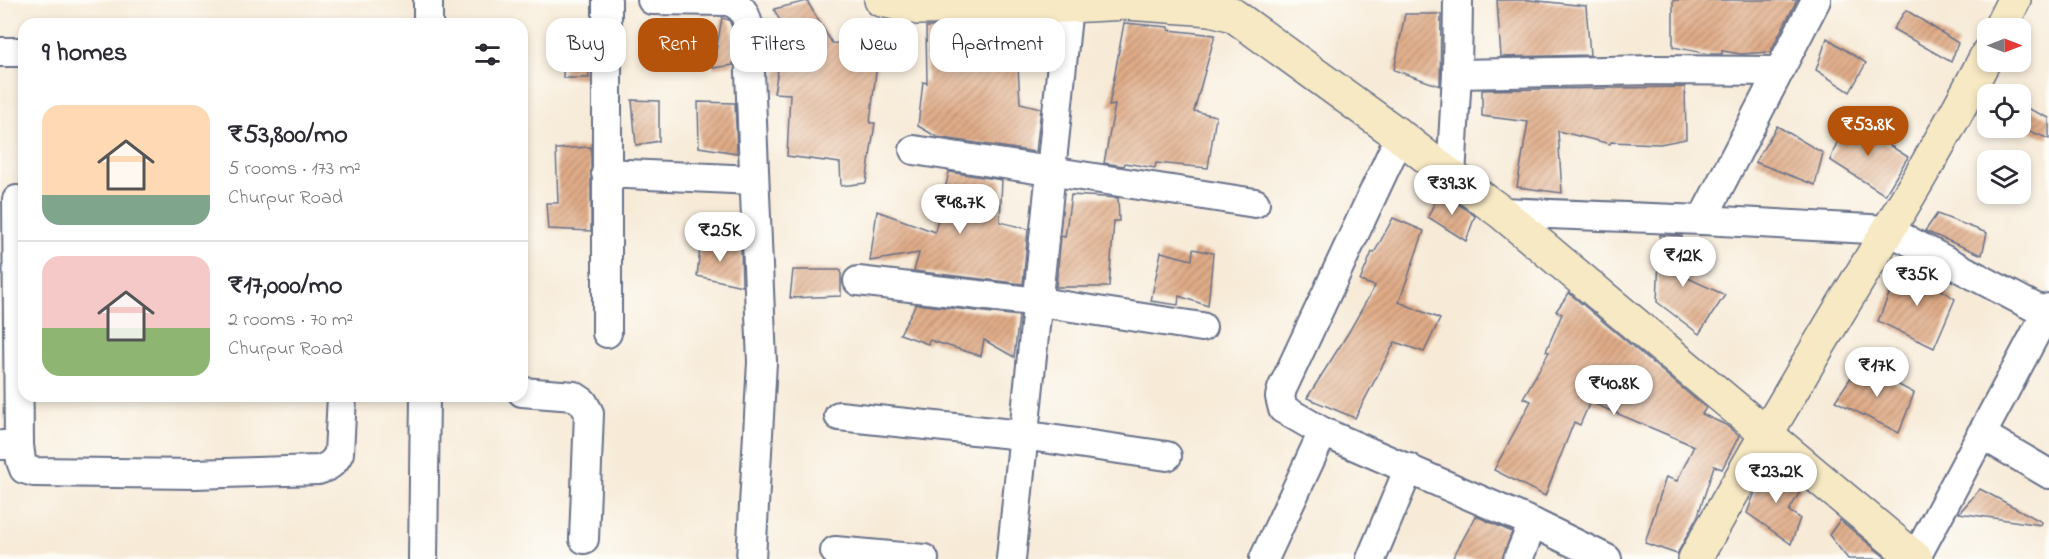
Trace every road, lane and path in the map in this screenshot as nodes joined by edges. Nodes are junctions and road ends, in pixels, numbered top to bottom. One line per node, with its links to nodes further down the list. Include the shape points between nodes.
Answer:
1 (428, 0): 11 (street)
2 (607, 0): 21 (street)
3 (652, 0): 23 (street, via 728,1 739,5 745,13)
4 (881, 0): 9 (street)
5 (1458, 0): 17 (street)
6 (1816, 0): 15 (street)
7 (2014, 0): 12 (street)
8 (1128, 2): 10 (street); 18 (street, via 1211,9 1233,15)
9 (921, 4): 10 (street)
10 (1068, 6): 20 (street)
11 (428, 18)
12 (2005, 18)
13 (0, 52): 14 (street)
14 (18, 52)
15 (1779, 71): 17 (street); 27 (street)
16 (1978, 72): 28 (street)
17 (1457, 74): 22 (street)
18 (1400, 136): 22 (street); 38 (street, via 1280,397 1283,409)
19 (914, 150): 20 (street)
20 (1052, 171): 25 (street); 30 (street)
21 (606, 173): 23 (street); 33 (street)
22 (1450, 176): 26 (street)
23 (753, 180): 50 (street, via 762,362)
24 (14, 200): 42 (street)
25 (1256, 203)
26 (1501, 213): 27 (street); 41 (street)
27 (1702, 220): 28 (street)
28 (1888, 230): 31 (street); 41 (street)
29 (858, 281): 30 (street)
30 (1039, 302): 32 (street); 40 (street)
31 (2048, 312): 39 (street)
32 (1202, 327)
33 (607, 333)
34 (528, 392): 47 (street, via 574,396 589,413)
35 (342, 402): 42 (street, via 339,453 329,467 318,470 195,474 34,472 24,468)
36 (425, 402): 49 (street)
37 (839, 416): 40 (street)
38 (1323, 432): 44 (street); 53 (street)
39 (1982, 434): 45 (street); 58 (street)
40 (1022, 435): 43 (street); 52 (street)
41 (1765, 435): 57 (street); 58 (street)
42 (10, 445)
43 (1167, 456)
44 (1409, 468): 46 (street); 54 (street)
45 (2049, 474)
46 (1533, 523): 55 (street); 56 (street)
47 (584, 539)
48 (835, 551): 51 (street)
49 (423, 559)
50 (752, 559)
51 (924, 559)
52 (1011, 559)
53 (1264, 559)
54 (1371, 559)
55 (1518, 559)
56 (1607, 559)
57 (1695, 559)
58 (1915, 559)

